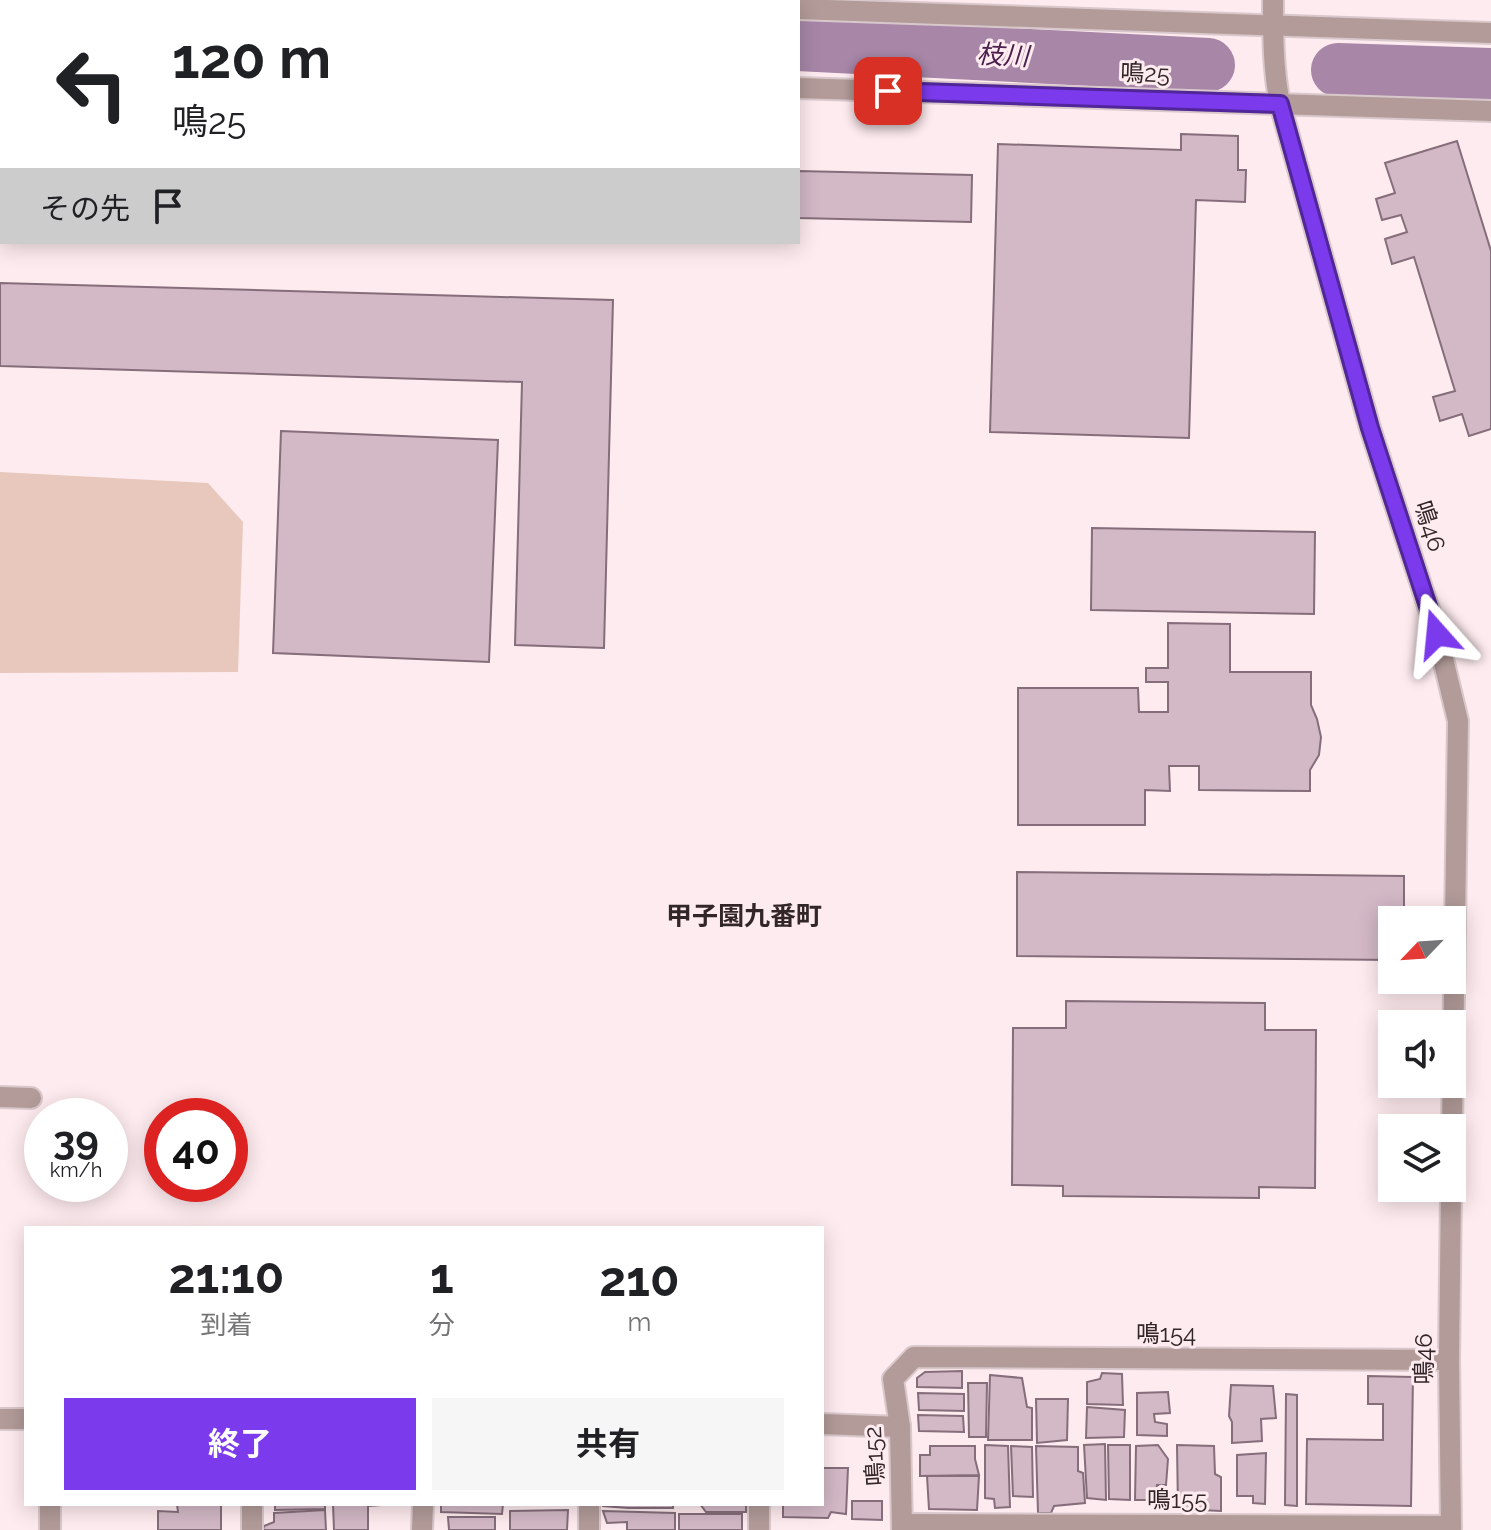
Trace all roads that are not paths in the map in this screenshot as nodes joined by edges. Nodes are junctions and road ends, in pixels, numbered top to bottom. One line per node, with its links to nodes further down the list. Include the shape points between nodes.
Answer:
1 (1273, 0): 3 (street, 鳴46)
2 (800, 9): 3 (street)
3 (1273, 25): 4 (street); 6 (street, 鳴46)
4 (1491, 33)
5 (800, 88): 6 (street, 鳴25)
6 (1280, 104): 7 (street, 鳴25); 10 (street, 鳴46, via 1458,721)
7 (1491, 111)
8 (0, 1097): 9 (street)
9 (31, 1098)
10 (1452, 1114)
11 (1451, 1202): 12 (street, 鳴46)
12 (1449, 1360): 13 (street, 鳴154, via 914,1357); 24 (street, 鳴46)
13 (893, 1379): 17 (street, 鳴152)
14 (0, 1419): 15 (street)
15 (24, 1419)
16 (824, 1424): 17 (street)
17 (900, 1427): 23 (street, 鳴152)
18 (50, 1506): 25 (street)
19 (252, 1506): 26 (street)
20 (423, 1506): 27 (street)
21 (589, 1506): 28 (street)
22 (759, 1506): 29 (street)
23 (902, 1527): 24 (street, 鳴155)
24 (1451, 1528)
25 (50, 1530)
26 (252, 1530)
27 (422, 1530)
28 (589, 1530)
29 (759, 1530)

